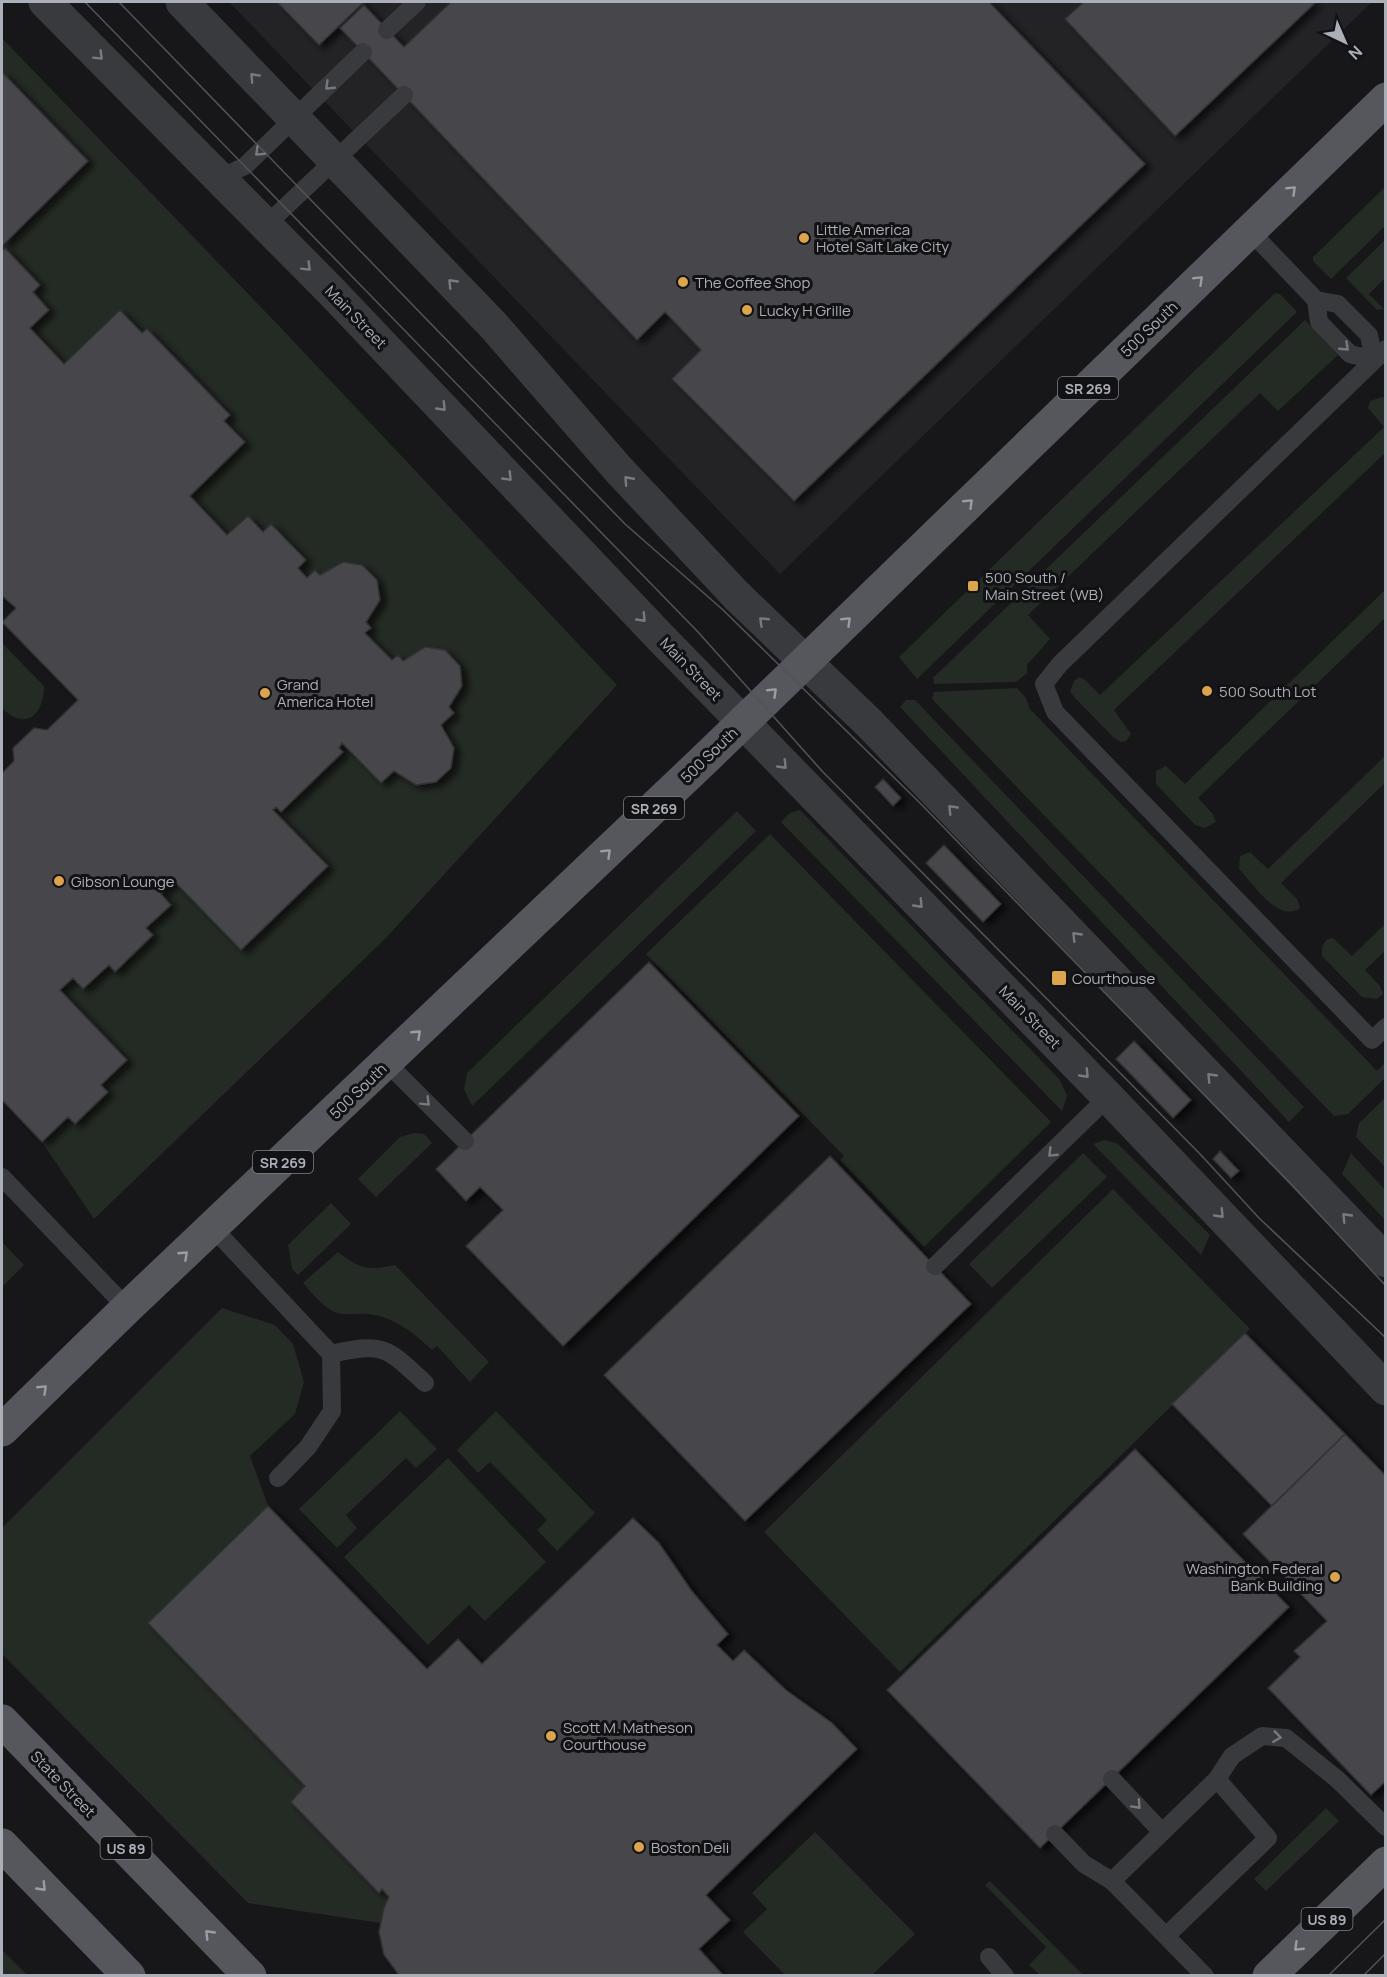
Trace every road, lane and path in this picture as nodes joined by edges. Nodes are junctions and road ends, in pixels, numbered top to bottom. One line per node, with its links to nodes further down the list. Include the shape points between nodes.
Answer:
1 (45, 2): 10 (street, Main Street, one-way to 10)
2 (182, 2): 8 (street, one-way to 2)
3 (417, 2): 4 (lane)
4 (387, 30)
5 (363, 52): 8 (lane, one-way to 8)
6 (404, 95): 9 (lane)
7 (1386, 99): 12 (main road, 500 South / SR 269, one-way to 7)
8 (294, 119): 9 (street); 10 (lane, one-way to 10, via 245,166)
9 (333, 160): 11 (lane); 15 (street, one-way to 9, via 728,587 618,469 493,325)
10 (220, 178): 11 (street, Main Street)
11 (266, 225): 16 (street, Main Street, one-way to 16)
12 (1250, 231): 13 (lane); 15 (main road, 500 South / SR 269, one-way to 12)
13 (1316, 300): 14 (lane, via 1338,304 1369,335); 14 (lane, one-way to 14, via 1319,321 1350,354)
14 (1382, 361): 17 (lane, via 1060,664 1044,684 1055,712 1372,1040)
15 (805, 662): 16 (main road, 500 South / SR 269, one-way to 15); 23 (street, one-way to 15, via 993,850)
16 (743, 723): 18 (main road, 500 South / SR 269, one-way to 16); 19 (street, Main Street, one-way to 19)
17 (1386, 1027)
18 (387, 1063): 20 (lane, one-way to 20); 22 (main road, 500 South / SR 269)
19 (1108, 1097): 24 (lane, one-way to 24); 28 (street, Main Street, one-way to 28)
20 (465, 1141)
21 (2, 1177): 25 (lane)
22 (213, 1228): 25 (main road, 500 South / SR 269, one-way to 22); 26 (lane)
23 (1386, 1261)
24 (935, 1266)
25 (127, 1308): 29 (main road, 500 South / SR 269, one-way to 25)
26 (331, 1354): 27 (lane, via 363,1347 391,1351); 30 (lane, via 332,1411 308,1447)
27 (425, 1383)
28 (1386, 1389)
29 (2, 1430)
30 (278, 1478)
31 (2, 1721): 43 (main road, State Street / US 89, one-way to 31)
32 (1112, 1779): 35 (lane, one-way to 35)
33 (1216, 1779): 34 (lane, one-way to 34, via 1232,1756 1263,1736 1286,1737); 35 (lane); 40 (lane, via 1268,1838)
34 (1386, 1827)
35 (1162, 1832): 39 (lane)
36 (1054, 1834): 39 (lane, via 1084,1864)
37 (2, 1845): 42 (main road, one-way to 42)
38 (1386, 1863): 46 (main road, US 89, one-way to 46)
39 (1112, 1881): 40 (lane)
40 (1166, 1936): 45 (lane)
41 (989, 1957): 44 (lane)
42 (129, 1976)
43 (250, 1976)
44 (1005, 1976)
45 (1205, 1976)
46 (1269, 1976)

